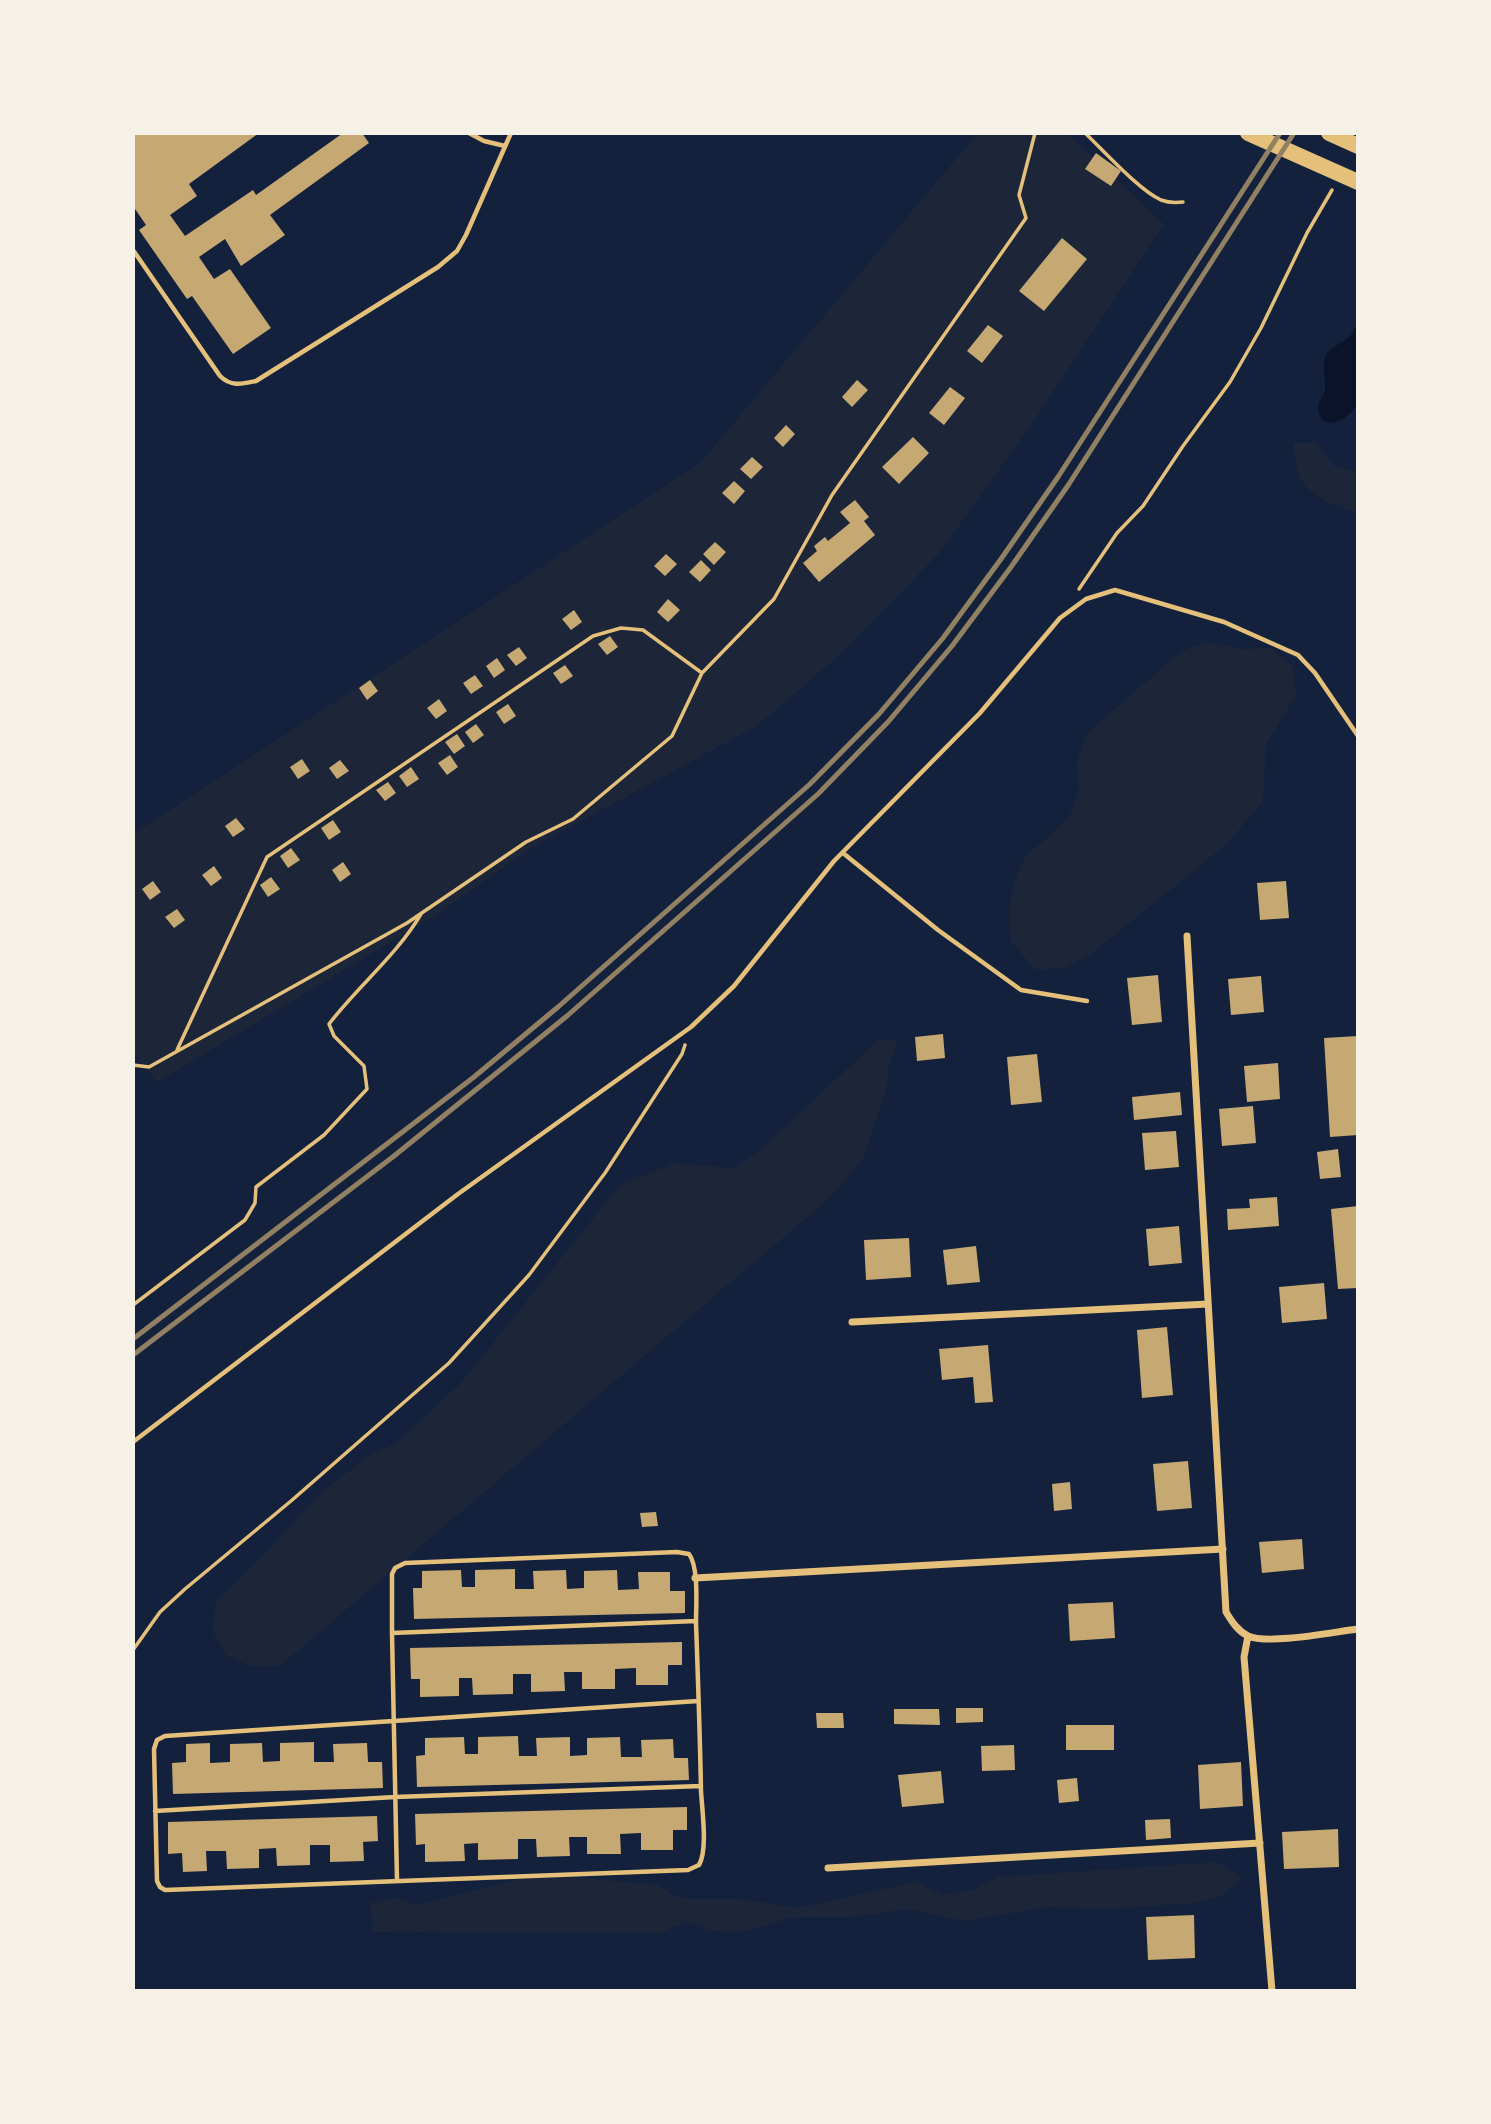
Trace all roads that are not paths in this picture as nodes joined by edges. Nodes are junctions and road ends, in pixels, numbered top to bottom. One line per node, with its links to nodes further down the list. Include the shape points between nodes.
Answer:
1 (469, 133): 5 (lane)
2 (511, 133): 5 (lane)
3 (1248, 133): 7 (highway)
4 (1329, 133): 6 (highway)
5 (505, 146): 8 (lane, via 457,251 256,381 240,385 220,376)
6 (1358, 146)
7 (1358, 182)
8 (133, 250)
9 (1358, 736): 10 (lane, via 1298,655 1224,622 1115,590 1086,599 1060,618 979,713)
10 (843, 853): 12 (lane, via 1021,990); 15 (lane, via 734,986 691,1027 458,1194)
11 (1187, 936): 13 (street)
12 (1087, 1002)
13 (1208, 1304): 14 (street); 16 (street)
14 (852, 1322)
15 (133, 1442)
16 (1223, 1549): 17 (street); 21 (street, via 1226,1612)
17 (695, 1578): 18 (lane); 20 (lane, via 693,1559 684,1552 405,1563 392,1574)
18 (696, 1622): 20 (lane); 22 (lane)
19 (1358, 1629): 21 (street, via 1265,1640)
20 (392, 1633): 23 (lane)
21 (1248, 1636): 27 (street, via 1244,1657)
22 (698, 1701): 23 (lane); 24 (lane)
23 (394, 1721): 25 (lane); 26 (lane, via 165,1736 157,1740 154,1749)
24 (701, 1786): 25 (lane); 29 (lane, via 703,1854 694,1868)
25 (395, 1797): 26 (lane); 29 (lane)
26 (155, 1811): 29 (lane, via 157,1881 165,1890)
27 (1260, 1843): 28 (street); 30 (street)
28 (828, 1868)
29 (397, 1881)
30 (1272, 1991)

